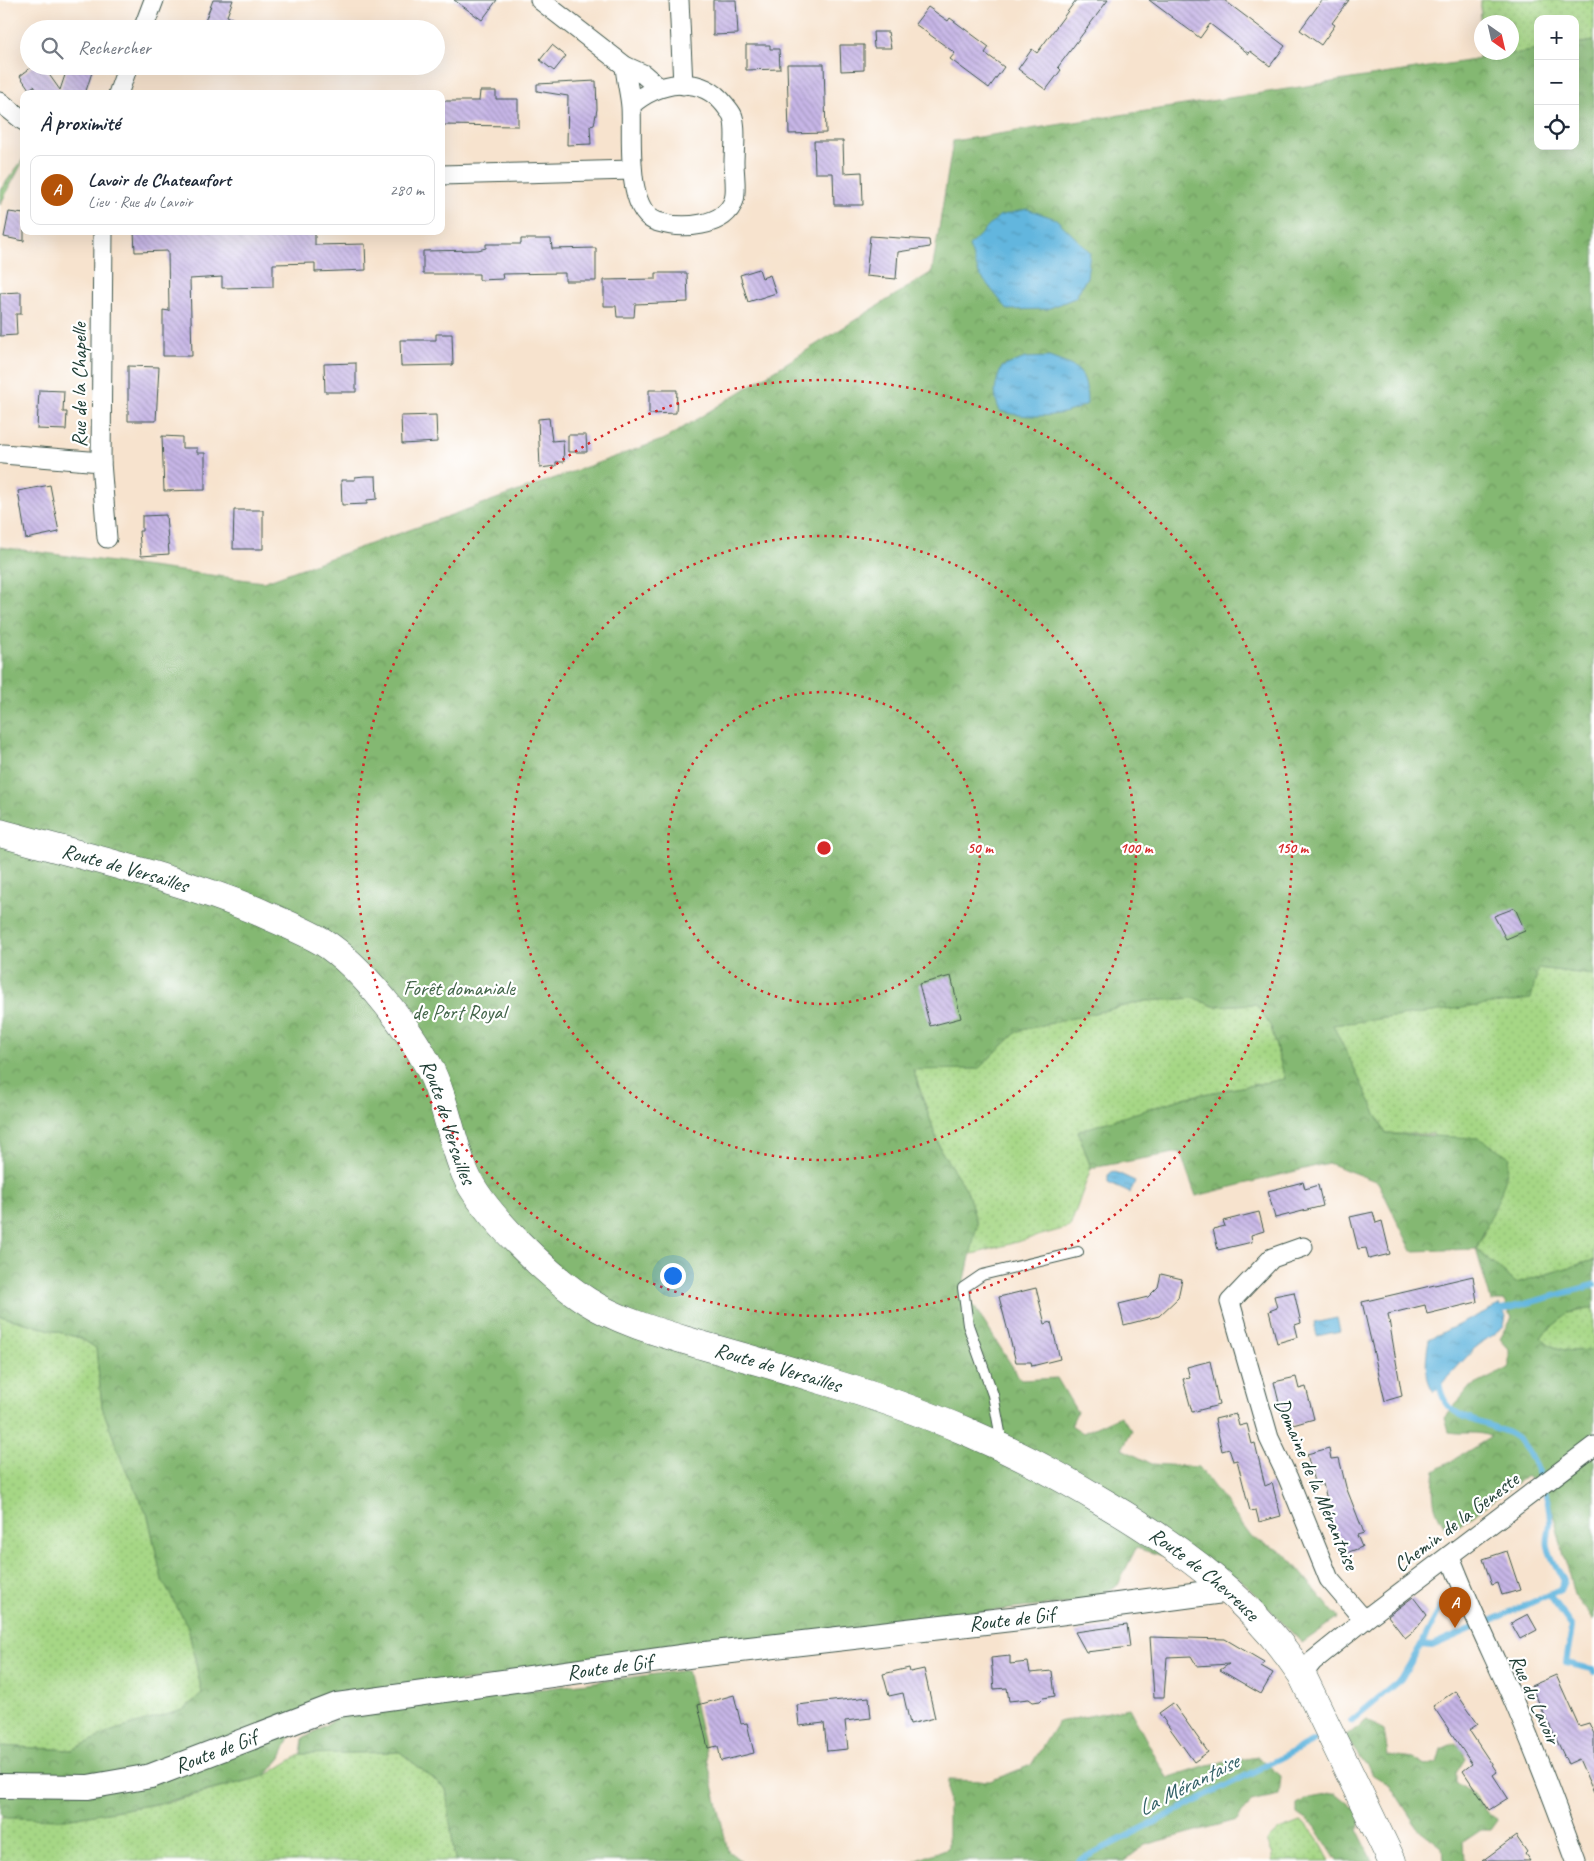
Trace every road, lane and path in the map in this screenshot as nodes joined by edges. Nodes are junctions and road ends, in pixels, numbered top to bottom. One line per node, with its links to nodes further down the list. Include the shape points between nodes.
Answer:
1 (154, 0): 4 (street)
2 (540, 0): 5 (street)
3 (679, 0): 7 (street)
4 (146, 20)
5 (625, 66): 8 (street, via 643,74); 11 (street)
6 (125, 75): 9 (street)
7 (683, 84): 8 (street); 13 (street, via 700,86 720,98 734,116 734,199 725,215 709,223 665,224 649,219 640,207)
8 (658, 87): 11 (street)
9 (119, 90)
10 (0, 102): 12 (street)
11 (631, 105): 13 (street)
12 (20, 118)
13 (632, 170): 14 (street)
14 (445, 175)
15 (102, 235): 17 (street, Rue de la Chapelle)
16 (3, 454): 17 (street)
17 (101, 462): 18 (street, Rue de la Chapelle)
18 (107, 538)
19 (0, 833): 22 (main road, Route de Versailles, via 212,893 324,943 362,974 427,1063 445,1103 455,1146 467,1178 503,1227 547,1270 588,1302 640,1327)
20 (1303, 1247): 27 (street, Domaine de la Mérantaise, via 1272,1258 1230,1302 1268,1438 1330,1579)
21 (1078, 1252): 24 (lane, via 982,1275 963,1288 968,1325 993,1395)
22 (902, 1404): 24 (main road, Route de Chevreuse)
23 (1594, 1446): 25 (street, Chemin de la Geneste)
24 (1003, 1447): 26 (main road, Route de Chevreuse, via 1057,1474 1137,1522)
25 (1450, 1556): 27 (street, Chemin de la Geneste); 31 (street, Rue du Lavoir, via 1476,1622 1515,1705)
26 (1230, 1590): 28 (main road, Route de Chevreuse, via 1283,1647); 29 (street, Route de Gif, via 688,1656 337,1705 151,1776 88,1787)
27 (1364, 1620): 28 (street, Chemin de la Geneste, via 1313,1661)
28 (1302, 1675): 30 (main road, Route de Chevreuse)
29 (0, 1786)
30 (1392, 1861)
31 (1576, 1861)

